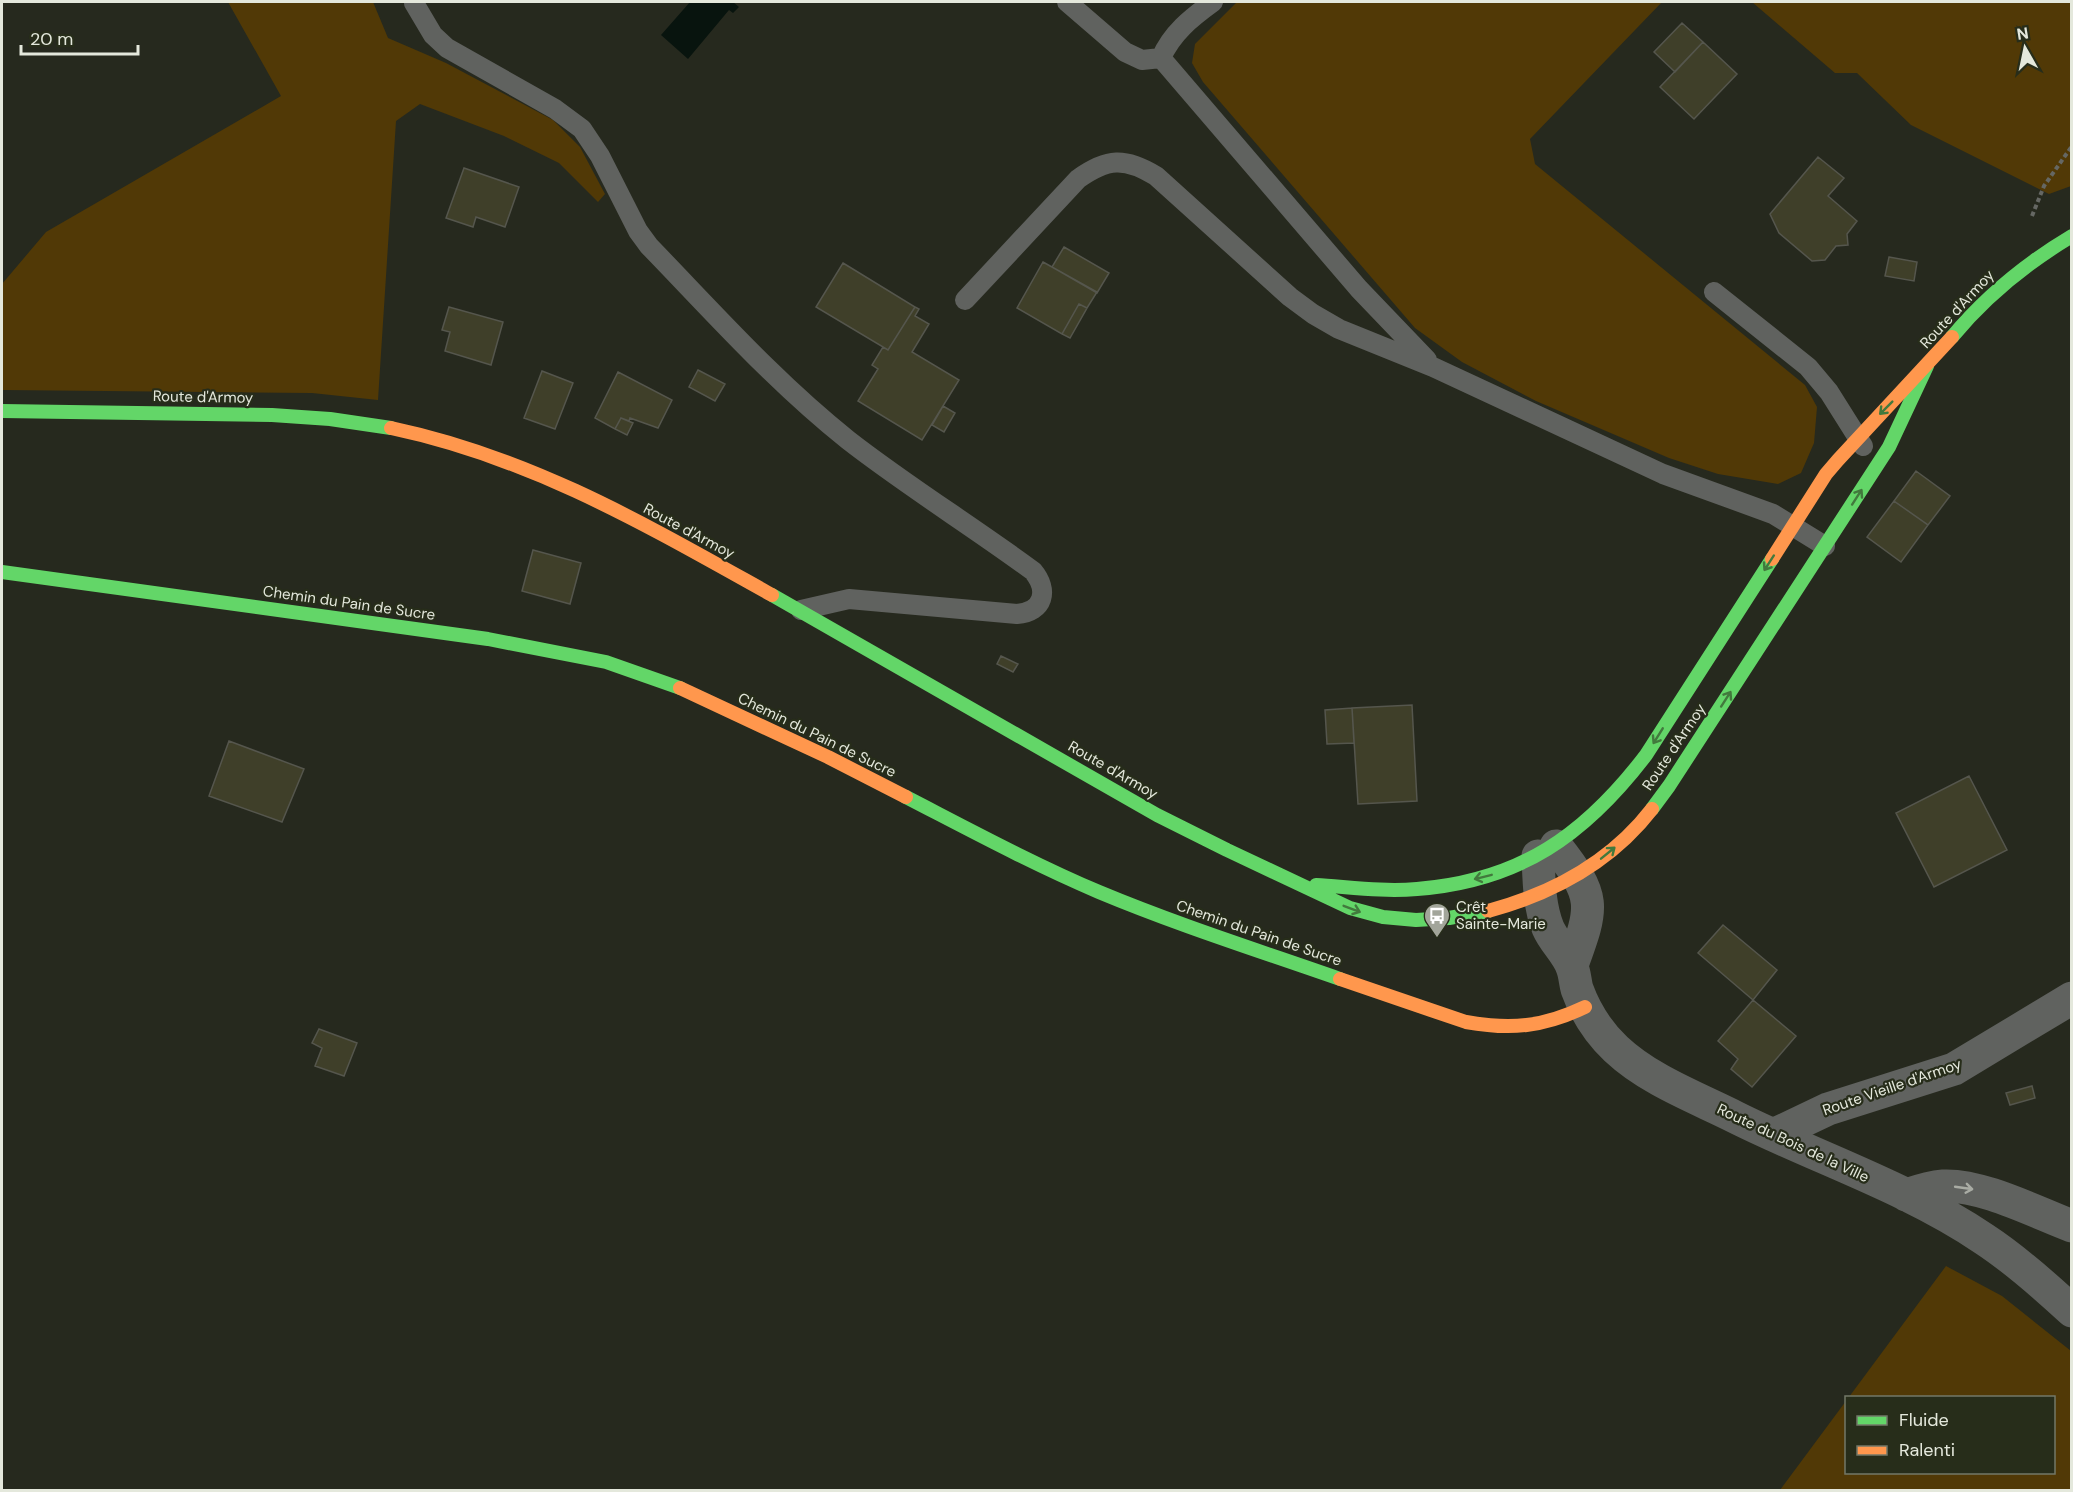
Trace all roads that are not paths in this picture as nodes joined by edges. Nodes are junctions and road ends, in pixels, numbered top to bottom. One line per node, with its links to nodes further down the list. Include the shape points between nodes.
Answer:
1 (1066, 2): 4 (lane, via 1125,52 1142,60)
2 (1213, 2): 4 (lane, via 1178,31)
3 (414, 3): 16 (lane, via 433,35 447,48 555,109 582,129 633,223 650,246 800,399 897,476 1033,571 1043,588 1036,607 1017,614 849,599)
4 (1161, 58): 9 (lane, via 1359,290)
5 (2072, 236): 8 (main road, Route d'Armoy, via 2015,272 1986,298)
6 (1714, 292): 11 (lane, via 1808,367)
7 (964, 300): 9 (lane, via 1078,179 1105,164 1138,165 1156,176 1313,315)
8 (1927, 366): 11 (main road, Route d'Armoy, one-way to 11); 12 (main road, Route d'Armoy, via 1901,425)
9 (1433, 367): 13 (lane, via 1663,474 1758,508)
10 (2, 411): 16 (main road, Route d'Armoy, via 292,417 371,424 417,434 524,467 579,492)
11 (1857, 436): 12 (lane); 13 (main road, Route d'Armoy, via 1826,474)
12 (1876, 467): 14 (main road, Route d'Armoy, one-way to 12)
13 (1793, 526): 14 (lane); 17 (main road, Route d'Armoy, one-way to 17, via 1635,771 1593,817)
14 (1825, 546): 18 (main road, Route d'Armoy, one-way to 14, via 1631,832 1670,786)
15 (2, 572): 23 (main road, Chemin du Pain de Sucre, via 488,639 606,662 703,698 828,757 1003,848 1099,892 1199,930 1466,1022 1508,1028 1565,1018)
16 (801, 610): 19 (main road, Route d'Armoy, via 1135,803 1215,846)
17 (1547, 851): 18 (street); 19 (main road, Route d'Armoy, one-way to 19, via 1496,874 1447,886 1393,890); 20 (street, Route du Bois de la Ville)
18 (1578, 874): 20 (main road, Route d'Armoy); 21 (street, via 1586,895 1588,917)
19 (1299, 884): 20 (main road, Route d'Armoy, one-way to 20, via 1352,909 1404,919 1473,915)
20 (1540, 894): 21 (street, Route du Bois de la Ville, via 1548,929)
21 (1572, 965): 23 (street, Route du Bois de la Ville)
22 (2072, 998): 24 (street, Route Vieille d'Armoy, via 1954,1069 1828,1109)
23 (1585, 1007): 24 (street, Route du Bois de la Ville, via 1599,1030 1638,1066)
24 (1773, 1136): 25 (street, Route du Bois de la Ville)
25 (1906, 1195): 26 (street, one-way to 26, via 1943,1186 1964,1187); 27 (street, Route du Bois de la Ville, via 1983,1238 2020,1264)
26 (2072, 1226)
27 (2072, 1311)

